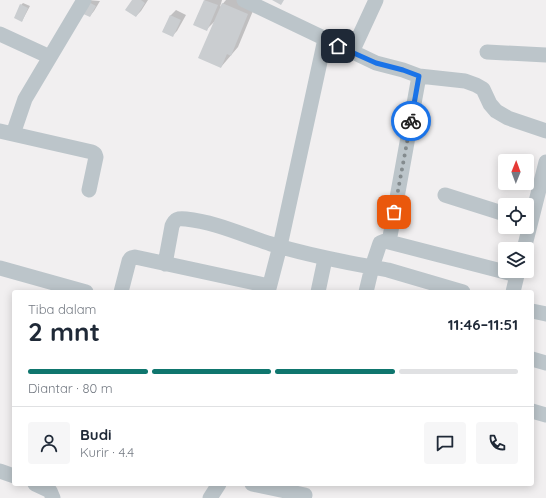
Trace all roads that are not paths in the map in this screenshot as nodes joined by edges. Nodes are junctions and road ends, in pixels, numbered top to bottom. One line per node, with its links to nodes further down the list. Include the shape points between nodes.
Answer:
1 (84, 0): 9 (street)
2 (244, 0): 5 (street)
3 (376, 0): 6 (street)
4 (0, 34): 9 (street)
5 (325, 39): 6 (street); 19 (street)
6 (352, 52): 10 (street, via 376,63)
7 (487, 52): 8 (street)
8 (546, 55)
9 (50, 57): 12 (street)
10 (419, 76): 11 (street, via 459,80 476,85 483,89 496,111 508,118); 18 (street)
11 (546, 131)
12 (7, 133): 14 (street, via 95,154)
13 (546, 162): 16 (street)
14 (89, 190)
15 (445, 195): 17 (street)
16 (534, 204)
17 (498, 212)
18 (389, 242): 22 (street, via 380,243); 24 (street)
19 (280, 246): 20 (street); 21 (street, via 203,222 178,218 172,226); 26 (street)
20 (326, 259): 22 (street); 29 (street)
21 (165, 264): 26 (street); 28 (street, via 132,258)
22 (372, 267): 30 (street); 31 (street)
23 (0, 268): 27 (street)
24 (498, 268)
25 (517, 278): 32 (street)
26 (268, 289)
27 (79, 290)
28 (122, 290)
29 (318, 290)
30 (366, 290)
31 (456, 290)
32 (514, 290)
33 (534, 311): 34 (street)
34 (546, 314)
35 (534, 360): 36 (street)
36 (546, 363)
37 (534, 412): 38 (street)
38 (546, 415)
39 (0, 471): 40 (street)
40 (12, 475)
41 (41, 486): 45 (street, via 47,488)
42 (218, 486): 46 (street)
43 (262, 486): 44 (street)
44 (305, 495)
45 (53, 498)
46 (210, 498)

